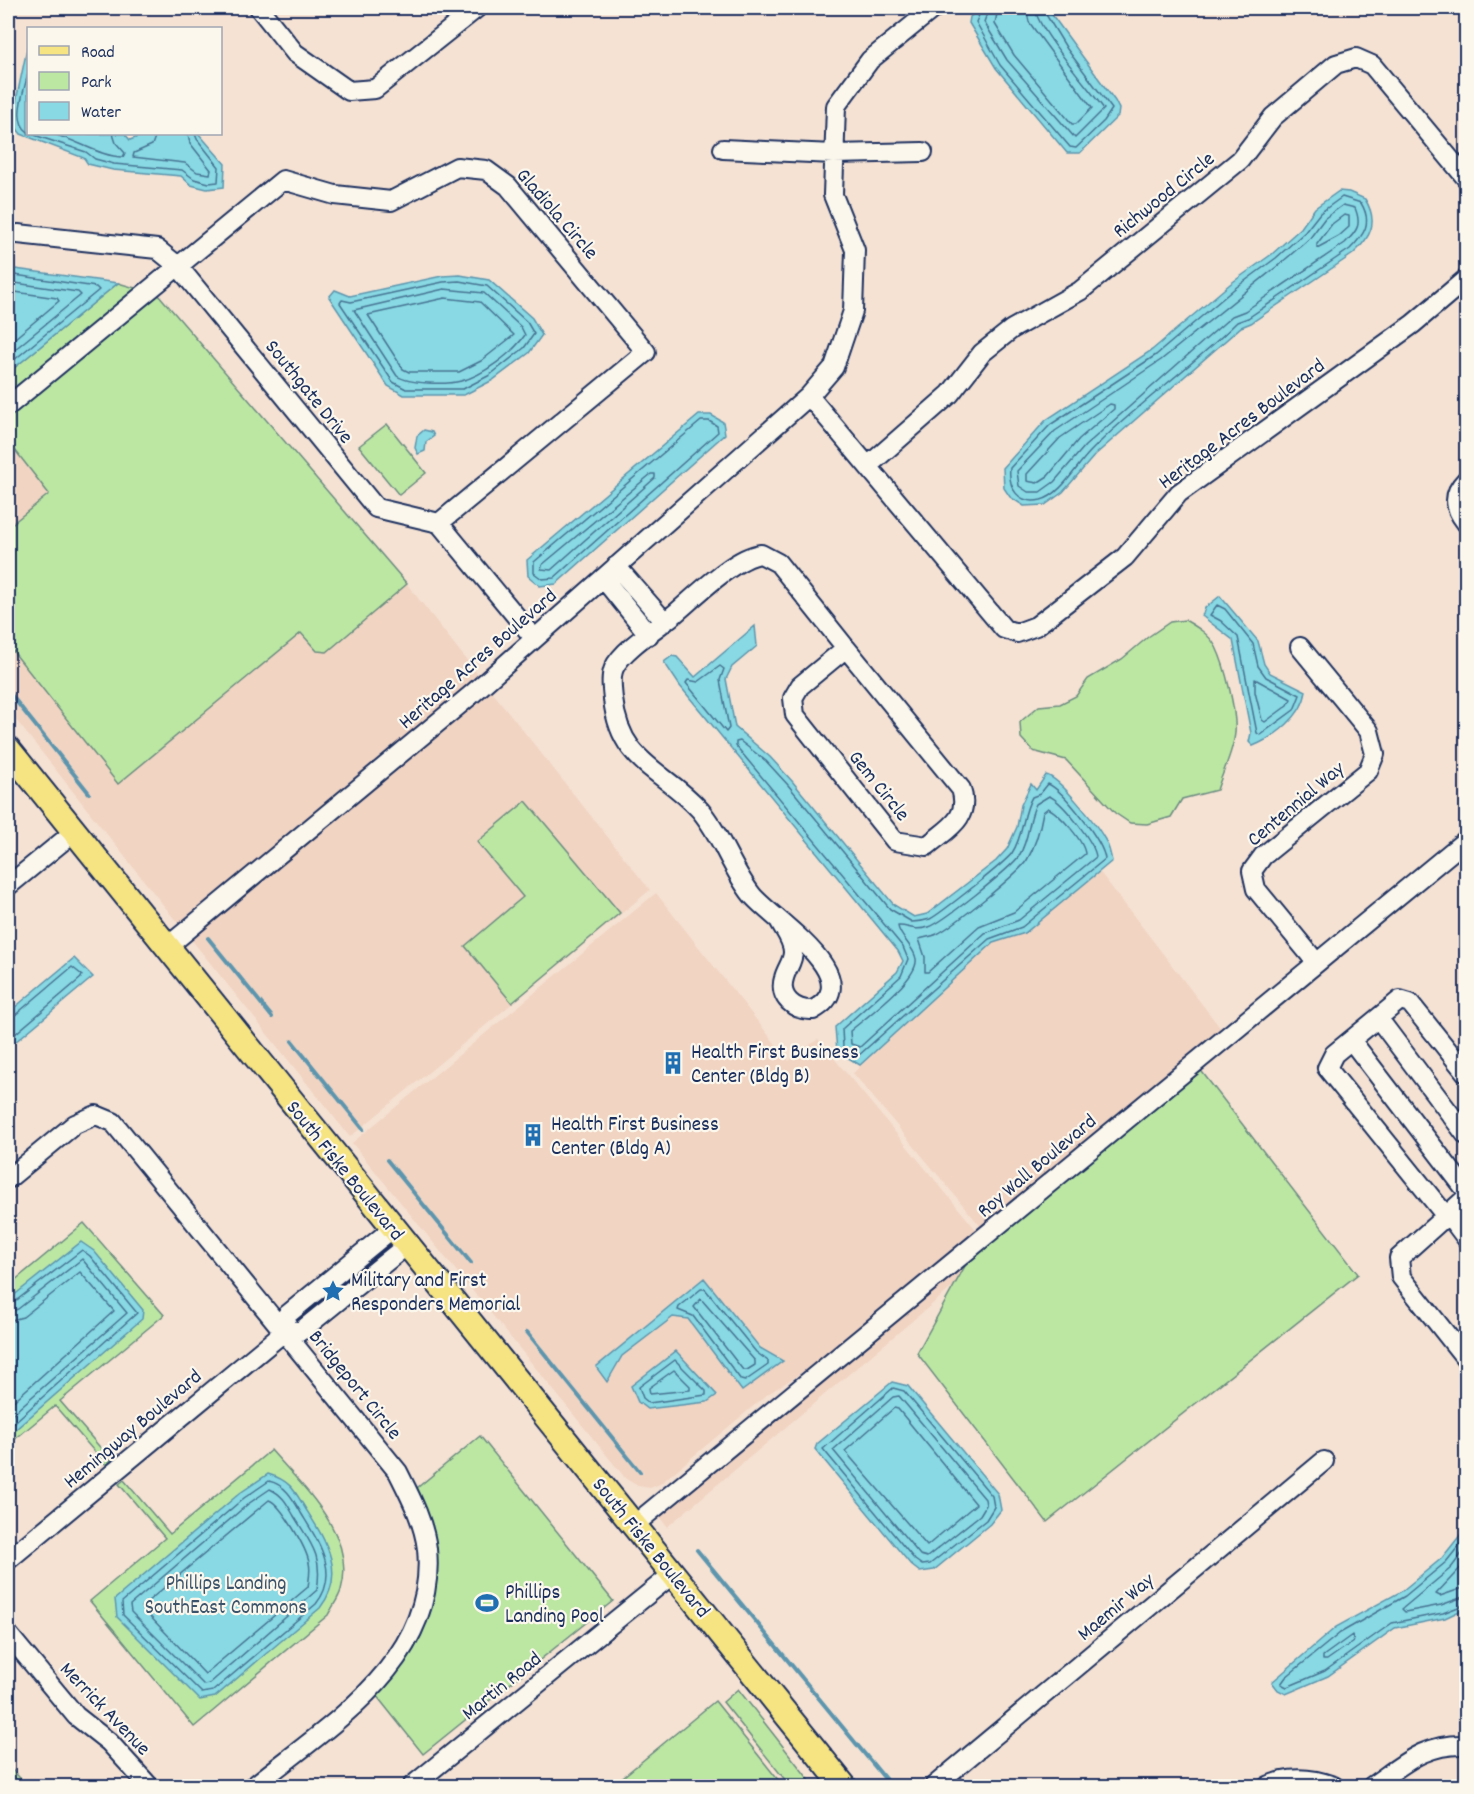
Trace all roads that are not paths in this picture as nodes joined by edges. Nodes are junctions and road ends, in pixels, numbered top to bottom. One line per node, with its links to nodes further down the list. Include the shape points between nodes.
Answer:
1 (259, 8): 2 (street, via 295,53 349,91 375,89)
2 (477, 8)
3 (934, 8): 6 (street, Heritage Acres Boulevard, via 870,60 836,106)
4 (723, 149): 6 (street)
5 (922, 152): 6 (street)
6 (834, 154): 11 (street, Heritage Acres Boulevard, via 833,195 855,250 853,311 834,367)
7 (1467, 178): 13 (street, Richwood Circle, via 1372,65 1356,58 1336,64 1273,117 1240,160 1098,277 1012,329 982,353 950,394)
8 (18, 234): 9 (street, Southgate Drive, via 157,249)
9 (178, 266): 12 (street); 15 (street, Southgate Drive, via 376,508); 15 (street, Gladiola Circle, via 283,180 335,195 391,201 458,167 486,170 508,186 646,352)
10 (1467, 279): 13 (street, Heritage Acres Boulevard, via 1413,324 1179,493 1125,557 1026,632 1011,633 992,617)
11 (809, 396): 13 (street, Heritage Acres Boulevard); 17 (street, Heritage Acres Boulevard)
12 (8, 406)
13 (869, 465)
14 (1467, 480): 16 (street, via 1456,495 1457,511)
15 (439, 522): 20 (street)
16 (1467, 523)
17 (610, 572): 18 (street); 19 (street); 20 (street, Heritage Acres Boulevard)
18 (665, 622): 19 (street, Gem Circle); 22 (street, Gem Circle, via 740,561 761,554 778,563)
19 (649, 635): 27 (street, Gem Circle, via 614,669 611,681 619,728 640,760 703,813 743,882)
20 (534, 638): 28 (street, Heritage Acres Boulevard, via 471,695)
21 (1300, 647): 29 (street, Centennial Way, via 1369,731 1375,754 1368,771 1263,856 1252,871 1256,889)
22 (846, 648): 22 (street, Gem Circle, via 961,789 966,802 962,817 927,846 896,841 795,716 793,698 800,686)
23 (8, 749): 24 (main road, South Fiske Boulevard)
24 (74, 832): 26 (street); 28 (main road, South Fiske Boulevard)
25 (1467, 840): 29 (street, Roy Wall Boulevard)
26 (8, 886)
27 (780, 922): 27 (street, via 819,956 829,979 829,997 813,1010 794,1007 784,995 783,981 793,954)
28 (167, 946): 38 (main road, South Fiske Boulevard)
29 (1316, 963): 43 (street, Roy Wall Boulevard)
30 (1378, 1018): 31 (street); 32 (street, via 1400,1000 1410,1003); 33 (street)
31 (1351, 1040): 35 (street); 37 (street, via 1334,1054 1327,1068)
32 (1467, 1073)
33 (1466, 1134)
34 (8, 1179): 40 (street, Bridgeport Circle, via 75,1124 96,1115 113,1122)
35 (1467, 1190)
36 (1467, 1198): 37 (street)
37 (1446, 1216): 39 (street); 41 (street, via 1399,1258 1401,1277)
38 (400, 1236): 40 (street, Hemingway Boulevard, via 287,1315); 43 (main road, South Fiske Boulevard)
39 (1467, 1238)
40 (285, 1331): 44 (street, Hemingway Boulevard); 49 (street, Bridgeport Circle, via 398,1472 414,1505 427,1548 425,1595 406,1646 384,1676)
41 (1467, 1359)
42 (1324, 1461): 52 (street, Maemir Way)
43 (634, 1525): 45 (main road, South Fiske Boulevard)
44 (8, 1560)
45 (674, 1573): 50 (street, Martin Road); 51 (main road, South Fiske Boulevard)
46 (8, 1634): 48 (street, Merrick Avenue, via 76,1716 109,1742)
47 (1467, 1745): 55 (street, via 1446,1744 1429,1749)
48 (149, 1786)
49 (254, 1786)
50 (412, 1786)
51 (844, 1786)
52 (934, 1786)
53 (1268, 1786): 54 (street, via 1278,1781 1312,1778)
54 (1334, 1786)
55 (1372, 1786)

